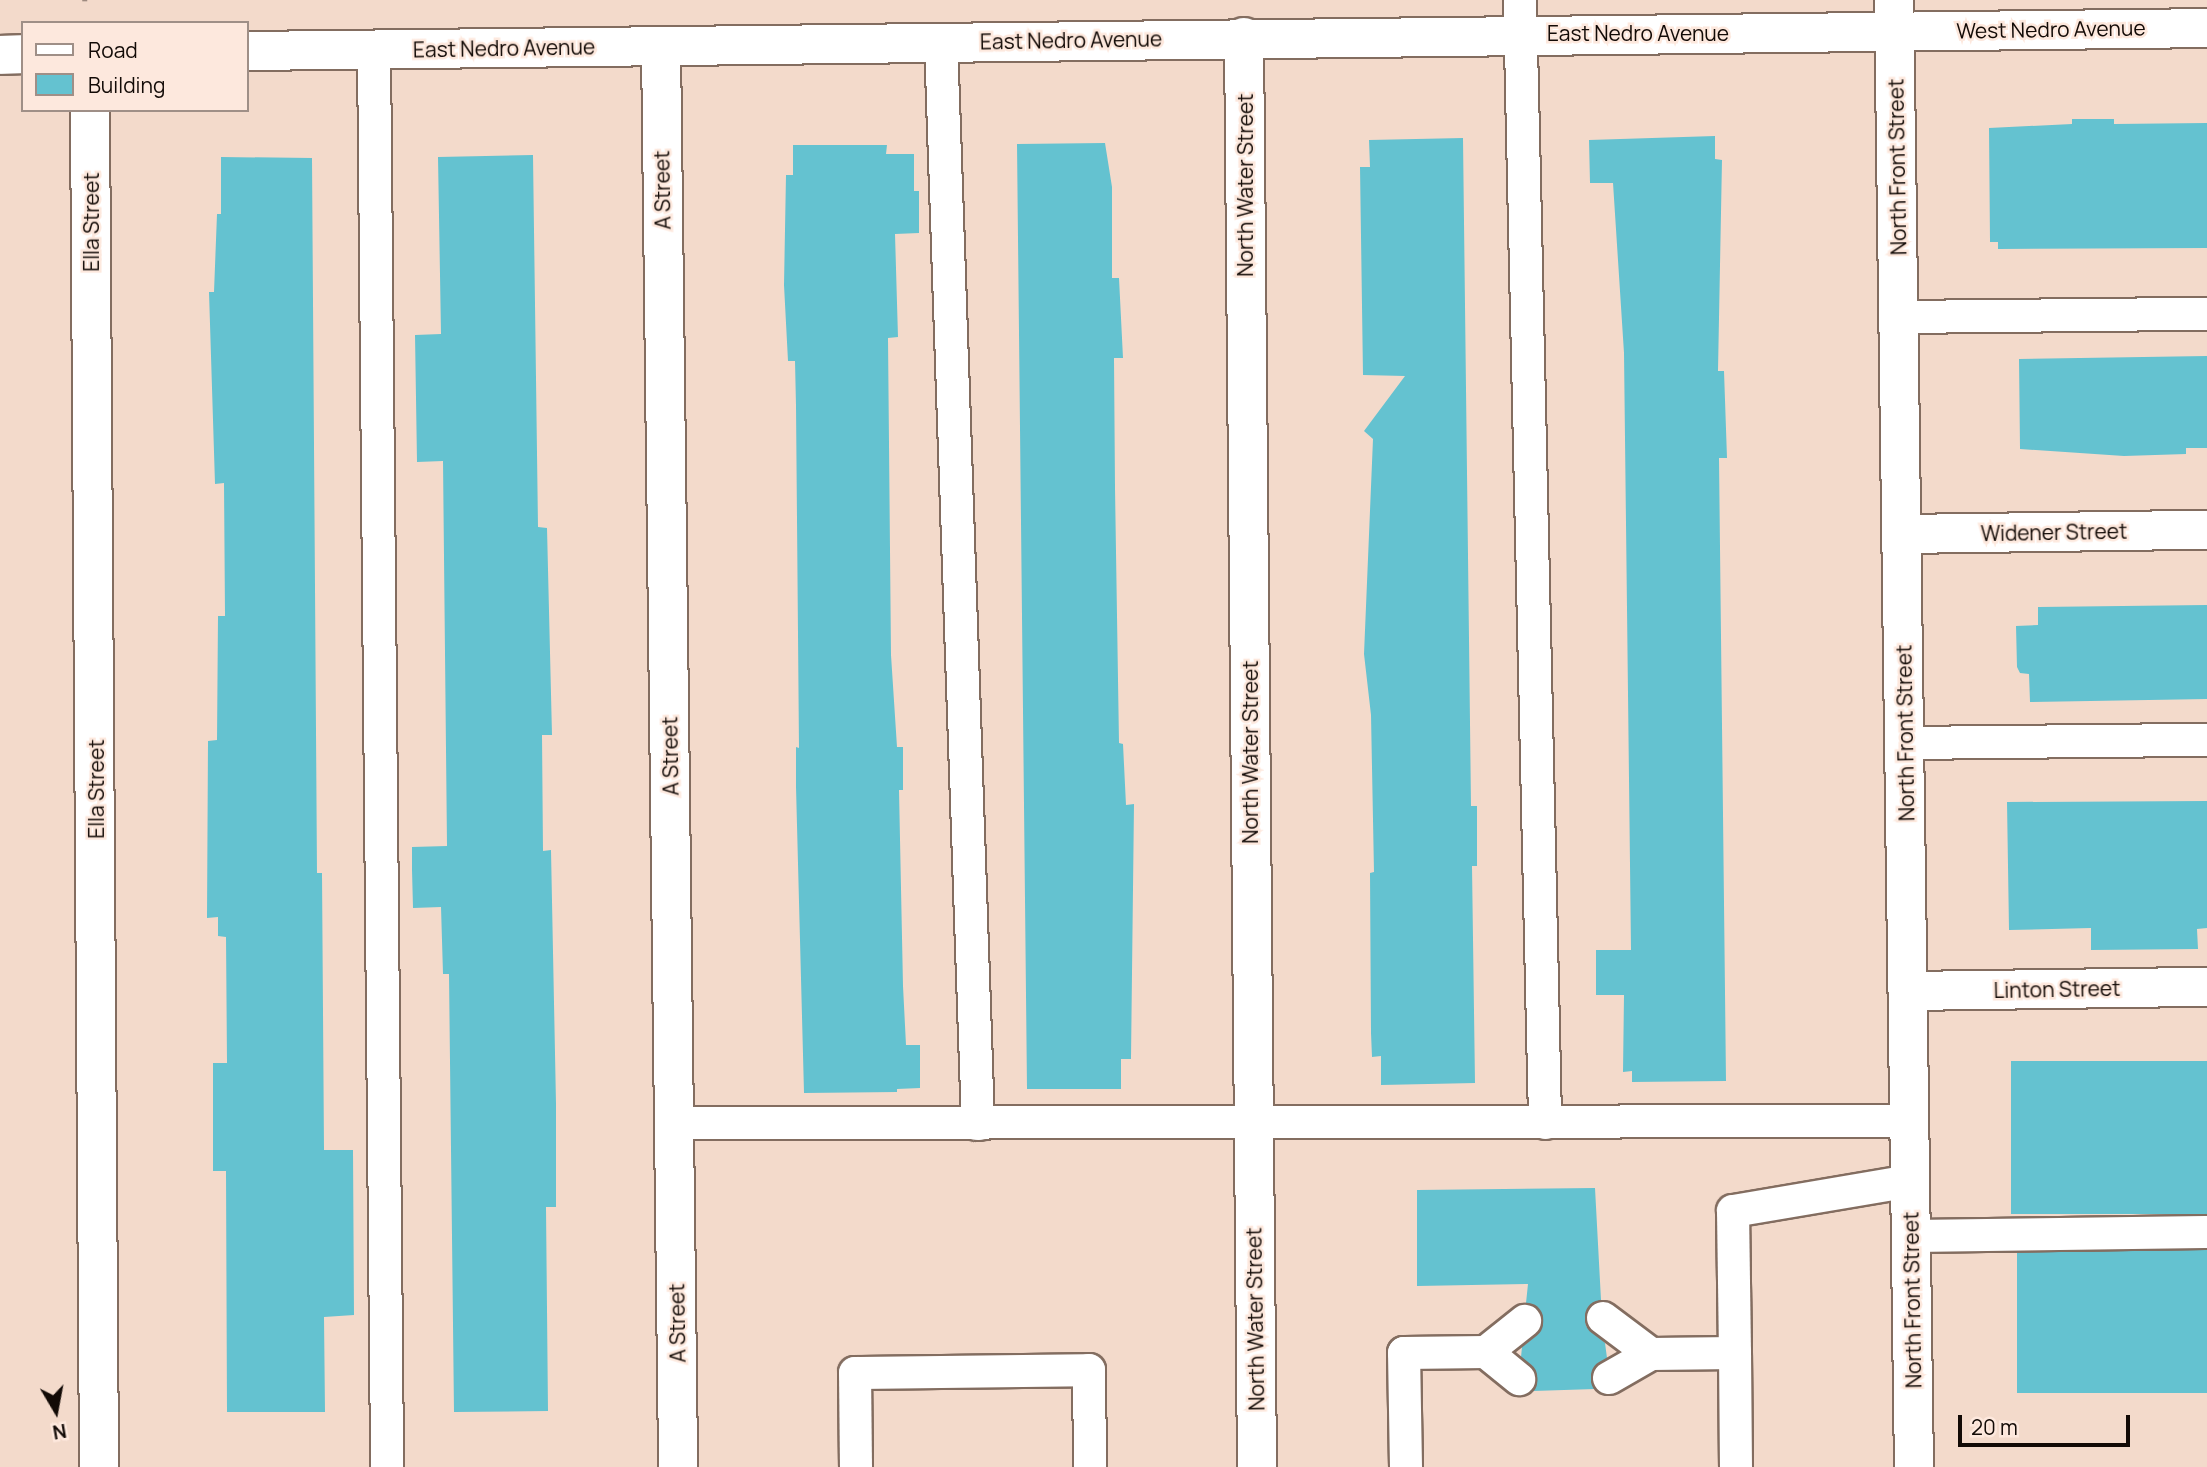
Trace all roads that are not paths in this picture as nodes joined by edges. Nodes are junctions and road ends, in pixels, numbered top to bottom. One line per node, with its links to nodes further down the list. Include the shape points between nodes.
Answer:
1 (1894, 16): 2 (street, East Nedro Avenue); 3 (street, West Nedro Avenue); 13 (street, North Front Street)
2 (1520, 17): 4 (street, East Nedro Avenue); 22 (lane)
3 (2207, 28)
4 (1244, 37): 5 (street, East Nedro Avenue); 24 (street, North Water Street)
5 (941, 42): 6 (street, East Nedro Avenue); 23 (lane)
6 (661, 46): 7 (street, East Nedro Avenue); 21 (street, A Street)
7 (374, 50): 8 (street, East Nedro Avenue); 36 (lane)
8 (248, 51)
9 (21, 54): 10 (street)
10 (0, 55)
11 (90, 112): 35 (street, Ella Street)
12 (2207, 314): 13 (lane)
13 (1899, 317): 15 (street, North Front Street)
14 (2207, 530): 15 (street, Widener Street)
15 (1902, 534): 17 (street, North Front Street)
16 (2207, 740): 17 (lane)
17 (1905, 743): 19 (street, North Front Street)
18 (2207, 987): 19 (street, Linton Street)
19 (1908, 991): 20 (street, North Front Street)
20 (1910, 1121): 22 (lane); 25 (street, North Front Street)
21 (674, 1123): 23 (lane); 37 (street, A Street)
22 (1545, 1123): 24 (lane)
23 (978, 1124): 24 (lane)
24 (1252, 1124): 40 (street, North Water Street)
25 (1911, 1181): 27 (street, North Front Street); 31 (lane, via 1733,1210)
26 (2207, 1232): 27 (lane)
27 (1912, 1236): 43 (street, North Front Street)
28 (1603, 1318): 32 (lane)
29 (1525, 1321): 30 (lane)
30 (1486, 1352): 34 (lane); 41 (lane, via 1404,1353)
31 (1735, 1353): 32 (lane); 42 (lane)
32 (1651, 1354): 33 (lane)
33 (1608, 1366)
34 (1520, 1367)
35 (99, 1467)
36 (387, 1467)
37 (678, 1467)
38 (856, 1467): 39 (lane, via 855,1373 1089,1370)
39 (1090, 1467)
40 (1257, 1467)
41 (1406, 1467)
42 (1736, 1467)
43 (1914, 1467)

